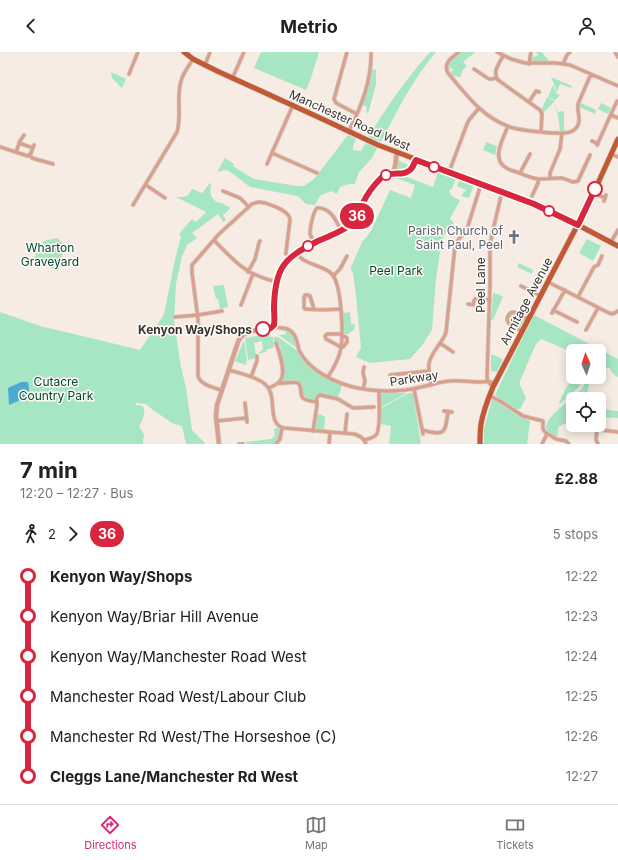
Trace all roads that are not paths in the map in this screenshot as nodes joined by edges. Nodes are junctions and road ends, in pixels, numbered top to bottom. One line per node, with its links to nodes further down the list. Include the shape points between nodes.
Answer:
1 (138, 52): 19 (street)
2 (184, 52): 14 (main road, Manchester Road West)
3 (210, 52): 17 (street)
4 (244, 52): 22 (street)
5 (347, 52): 29 (street, via 334,99 338,104)
6 (371, 52): 29 (street, via 370,76)
7 (459, 52): 28 (street, via 448,60 448,73)
8 (497, 52): 12 (street)
9 (531, 52): 15 (street)
10 (570, 52): 16 (street)
11 (615, 52): 13 (street)
12 (503, 56): 15 (street); 21 (street, via 496,70)
13 (618, 57)
14 (193, 59): 17 (main road, Manchester Road West); 59 (street, via 182,76 180,85 177,132)
15 (529, 64): 16 (street)
16 (563, 64): 20 (street)
17 (204, 66): 22 (main road, Manchester Road West)
18 (474, 68): 21 (street, via 489,79)
19 (129, 74)
20 (591, 74): 23 (street); 35 (street, via 578,104 577,126 572,132)
21 (496, 78): 25 (street)
22 (232, 79): 27 (main road, Manchester Road West)
23 (618, 86)
24 (539, 92): 25 (street, via 536,91)
25 (529, 102): 34 (street, via 541,113)
26 (617, 102): 30 (street)
27 (293, 105): 33 (main road, Manchester Road West); 42 (street)
28 (478, 108): 32 (street); 52 (street, via 467,124)
29 (357, 114): 33 (street)
30 (611, 115): 31 (street); 38 (street, via 598,144)
31 (618, 118)
32 (508, 126): 34 (street); 55 (street, via 499,150 499,159 506,168)
33 (349, 131): 43 (main road, Manchester Road West)
34 (541, 132): 35 (street)
35 (562, 133): 56 (street)
36 (24, 135): 39 (street)
37 (618, 139): 44 (main road, Armitage Avenue)
38 (592, 141)
39 (19, 143): 41 (street); 45 (street, via 34,146)
40 (0, 147): 41 (street)
41 (16, 152): 45 (street)
42 (272, 153): 51 (street); 53 (street)
43 (397, 153): 49 (main road, Manchester Road West); 54 (street)
44 (611, 154): 48 (street); 62 (main road, Armitage Avenue)
45 (30, 155): 50 (street, via 32,158)
46 (530, 156): 55 (street)
47 (588, 157): 56 (street, via 578,181)
48 (618, 157)
49 (416, 160): 52 (main road, Manchester Road West); 54 (street, via 408,172)
50 (53, 164)
51 (268, 164)
52 (449, 172): 58 (main road, Manchester Road West)
53 (317, 173)
54 (392, 173): 69 (street, via 379,181 367,196 354,220)
55 (520, 173): 57 (street)
56 (550, 178): 57 (street)
57 (538, 179): 63 (street)
58 (481, 184): 61 (main road, Manchester Road West); 106 (street, via 467,229 455,246 446,332)
59 (146, 185): 64 (street); 66 (street)
60 (223, 192): 67 (street, via 240,198)
61 (502, 192): 68 (main road, Manchester Road West); 89 (street, Peel Lane, via 490,245)
62 (593, 193): 65 (street); 68 (main road, Armitage Avenue)
63 (534, 194)
64 (165, 198)
65 (605, 198)
66 (133, 205)
67 (249, 207): 71 (street); 79 (street, via 260,202 288,214 290,219 286,254)
68 (578, 225): 74 (main road, Manchester Road West); 84 (main road, Armitage Avenue)
69 (341, 230): 73 (street); 73 (street, via 331,213 317,208 314,211 310,232)
70 (618, 230): 74 (street)
71 (214, 240): 80 (street); 97 (street, via 192,265)
72 (260, 241): 80 (street)
73 (315, 243): 76 (street)
74 (611, 243): 75 (main road, Manchester Road West)
75 (618, 246)
76 (297, 252): 79 (street); 82 (street, via 302,258)
77 (347, 256): 82 (street, via 346,262)
78 (602, 256): 88 (street)
79 (290, 258): 83 (street, via 281,270)
80 (248, 272): 81 (street)
81 (253, 274): 83 (street); 90 (street)
82 (333, 276): 94 (street)
83 (277, 282): 101 (street)
84 (548, 282): 86 (street); 87 (main road, Armitage Avenue)
85 (521, 286): 87 (street)
86 (565, 290): 88 (street); 99 (street, via 553,312 576,322)
87 (541, 296): 100 (main road, Armitage Avenue)
88 (578, 297): 92 (street)
89 (490, 300): 91 (street, via 475,299 474,305); 116 (street, Peel Lane)
90 (243, 304)
91 (468, 304)
92 (598, 308): 96 (street, via 611,314); 102 (street)
93 (314, 309): 93 (street, via 310,296 305,295 304,309); 94 (street)
94 (341, 309): 104 (street)
95 (220, 310): 97 (street)
96 (618, 311)
97 (198, 315): 98 (street); 123 (street, via 198,377 203,384)
98 (175, 317)
99 (577, 317)
100 (528, 319): 103 (main road, Armitage Avenue); 103 (street, via 515,312 508,315 509,323)
101 (274, 326): 111 (street, via 248,332 242,336); 115 (street, Parkway, via 292,331 305,359)
102 (586, 330)
103 (522, 331): 119 (main road, Armitage Avenue)
104 (342, 335): 107 (street); 107 (street, via 325,336)
105 (276, 343): 117 (street, via 283,373)
106 (440, 343): 108 (street); 112 (street, via 430,360)
107 (341, 347): 115 (street)
108 (453, 352)
109 (257, 356): 114 (street)
110 (359, 369): 121 (street, via 364,369)
111 (229, 370): 114 (street); 123 (street)
112 (429, 370): 113 (street); 118 (street)
113 (390, 375)
114 (251, 377): 120 (street)
115 (328, 377): 121 (street, Parkway)
116 (488, 381): 118 (street, Parkway, via 449,381); 119 (street)
117 (278, 383): 120 (street); 126 (street, via 297,383 303,398)
118 (431, 385): 122 (street, Parkway)
119 (494, 385): 125 (main road)
120 (269, 388): 134 (street, via 275,421)
121 (363, 389): 124 (street, Parkway)
122 (414, 389): 124 (street, Parkway); 129 (street, via 422,432 444,431 446,411)
123 (221, 390): 132 (street)
124 (379, 391): 140 (street, via 378,433)
125 (490, 396): 139 (street, via 523,416 543,421); 147 (main road, via 481,420)
126 (316, 402): 128 (street, via 321,394 353,408); 135 (street, via 318,405)
127 (245, 403): 131 (street)
128 (374, 407)
129 (452, 412)
130 (347, 414): 138 (street)
131 (246, 418): 132 (street); 133 (street)
132 (216, 421): 141 (street)
133 (247, 422)
134 (282, 428): 135 (street); 144 (street)
135 (314, 431): 136 (street)
136 (330, 432): 138 (street); 145 (street)
137 (618, 432): 150 (street, via 595,429)
138 (346, 433): 140 (street, via 358,435)
139 (547, 434): 148 (street); 149 (street)
140 (364, 440): 146 (street)
141 (219, 444)
142 (239, 444): 143 (street)
143 (243, 444)
144 (276, 444)
145 (329, 444)
146 (366, 444)
147 (480, 444)
148 (542, 444)
149 (569, 444)
150 (598, 444)

